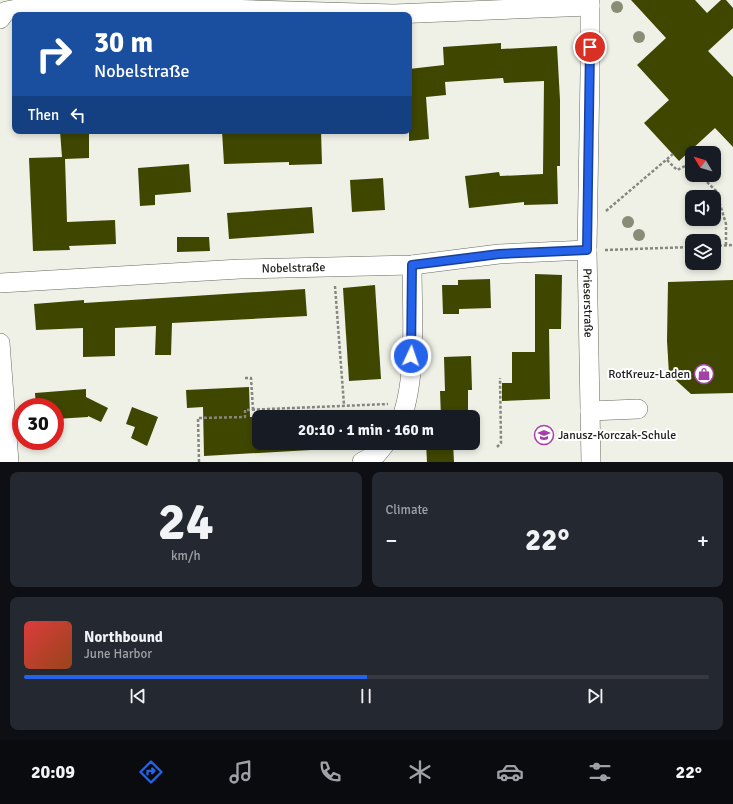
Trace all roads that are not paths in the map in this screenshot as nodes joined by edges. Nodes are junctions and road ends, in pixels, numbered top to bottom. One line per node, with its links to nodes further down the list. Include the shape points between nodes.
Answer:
1 (590, 3): 3 (street); 5 (street, Prieserstraße)
2 (326, 12): 4 (street, via 88,5 11,10 6,11)
3 (412, 13)
4 (0, 19)
5 (587, 250): 6 (street, Nobelstraße, via 499,254); 11 (street, Prieserstraße)
6 (412, 265): 7 (street, Nobelstraße, via 233,269); 10 (street, via 412,343)
7 (0, 283)
8 (0, 343): 12 (street)
9 (638, 409): 11 (street)
10 (404, 410)
11 (590, 411): 13 (street, Prieserstraße)
12 (9, 462)
13 (592, 462)

